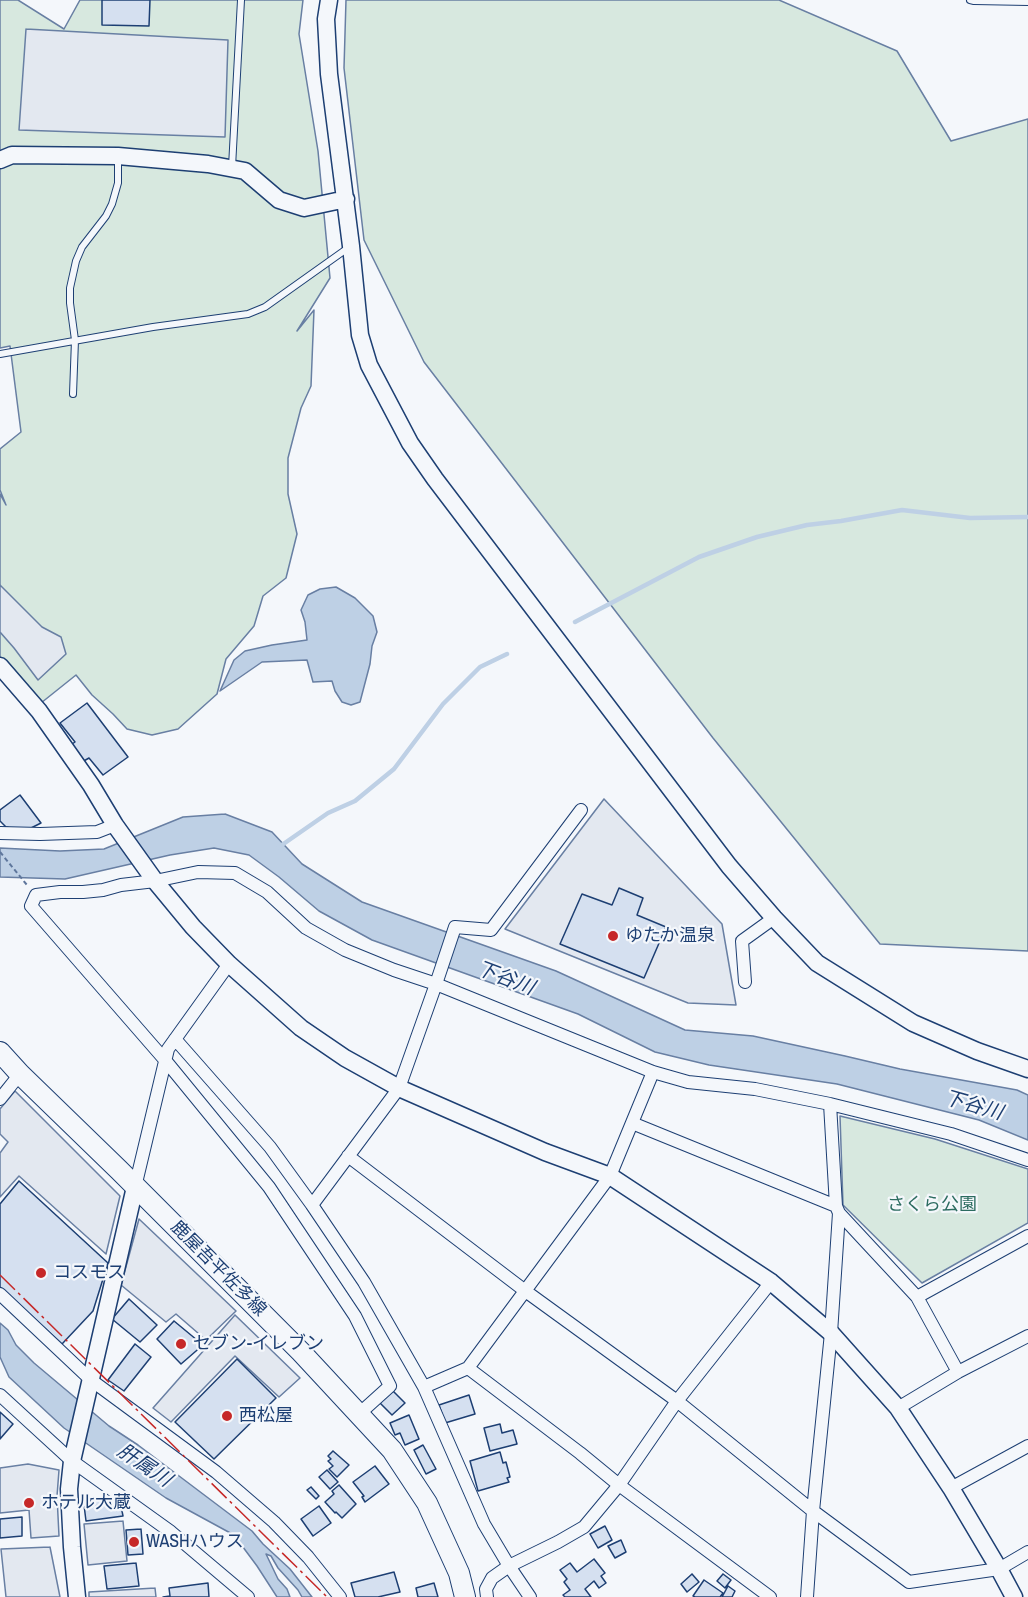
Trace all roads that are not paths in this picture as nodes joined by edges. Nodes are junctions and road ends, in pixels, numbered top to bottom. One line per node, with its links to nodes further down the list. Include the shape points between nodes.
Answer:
1 (241, 0): 7 (lane)
2 (329, 0): 8 (street, via 329,74)
3 (970, 0): 4 (lane)
4 (1028, 2)
5 (118, 156): 6 (street, via 12,155); 7 (street); 10 (lane, via 118,183 112,204 82,247 72,279 70,303)
6 (0, 160)
7 (232, 169): 8 (street, via 245,171 279,200 304,208)
8 (346, 199): 9 (street)
9 (351, 246): 10 (lane, via 265,307 248,314); 18 (street, via 360,335 369,364 410,443 729,866)
10 (75, 340): 11 (lane); 12 (lane)
11 (0, 354)
12 (72, 394)
13 (0, 666): 15 (street, via 39,711)
14 (581, 810): 21 (street, via 491,930 455,927)
15 (116, 825): 16 (street, via 97,832); 17 (street)
16 (0, 833)
17 (155, 881): 19 (street); 21 (street, via 198,872 235,873 267,892 306,928 345,951); 24 (street, via 36,895 31,906)
18 (774, 918): 20 (street, via 742,941); 25 (street, via 817,963 913,1023)
19 (229, 964): 22 (street); 28 (street, via 301,1028)
20 (745, 982)
21 (436, 984): 26 (street); 28 (street)
22 (175, 1039): 24 (street); 36 (street, via 270,1147)
23 (0, 1052): 27 (main road, 鹿屋吾平佐多線)
24 (165, 1060): 35 (street); 52 (street, via 268,1187 355,1316 390,1386)
25 (1028, 1069)
26 (653, 1072): 30 (street, via 688,1082 755,1089); 31 (street)
27 (20, 1074): 29 (street); 35 (main road, 鹿屋吾平佐多線)
28 (399, 1088): 32 (street); 34 (street)
29 (0, 1099)
30 (830, 1104): 33 (street, via 951,1134); 37 (street)
31 (632, 1123): 34 (street); 37 (street)
32 (348, 1156): 36 (street); 40 (street)
33 (1028, 1160)
34 (610, 1176): 39 (street); 40 (street)
35 (135, 1187): 47 (street); 52 (main road, 鹿屋吾平佐多線)
36 (312, 1205): 48 (street, via 364,1282)
37 (837, 1210): 42 (street); 43 (street)
38 (1028, 1236): 42 (street)
39 (771, 1282): 43 (street); 50 (street)
40 (524, 1290): 45 (street); 50 (street)
41 (0, 1294): 47 (street)
42 (917, 1297): 46 (street)
43 (831, 1333): 51 (street); 57 (street)
44 (1028, 1336): 46 (street)
45 (468, 1368): 48 (street); 55 (street)
46 (958, 1372): 51 (street)
47 (91, 1380): 54 (street); 63 (street, via 216,1472 274,1522 309,1557)
48 (424, 1387): 59 (street, via 484,1524)
49 (0, 1395): 54 (street)
50 (677, 1401): 55 (street); 57 (street)
51 (898, 1408): 56 (street)
52 (359, 1414): 64 (main road, 鹿屋吾平佐多線, via 392,1450 427,1503 459,1574)
53 (1028, 1446): 56 (street)
54 (74, 1455): 61 (street, via 69,1489); 62 (street)
55 (619, 1485): 59 (street, via 584,1527); 67 (street)
56 (951, 1488): 60 (street)
57 (813, 1511): 60 (street, via 909,1582); 68 (street)
58 (1028, 1552): 60 (street)
59 (509, 1566): 65 (street, via 492,1578 486,1589); 66 (street)
60 (999, 1569): 69 (street)
61 (77, 1597)
62 (248, 1597)
63 (340, 1597)
64 (465, 1597)
65 (487, 1597)
66 (530, 1597)
67 (770, 1597)
68 (807, 1597)
69 (1014, 1597)

